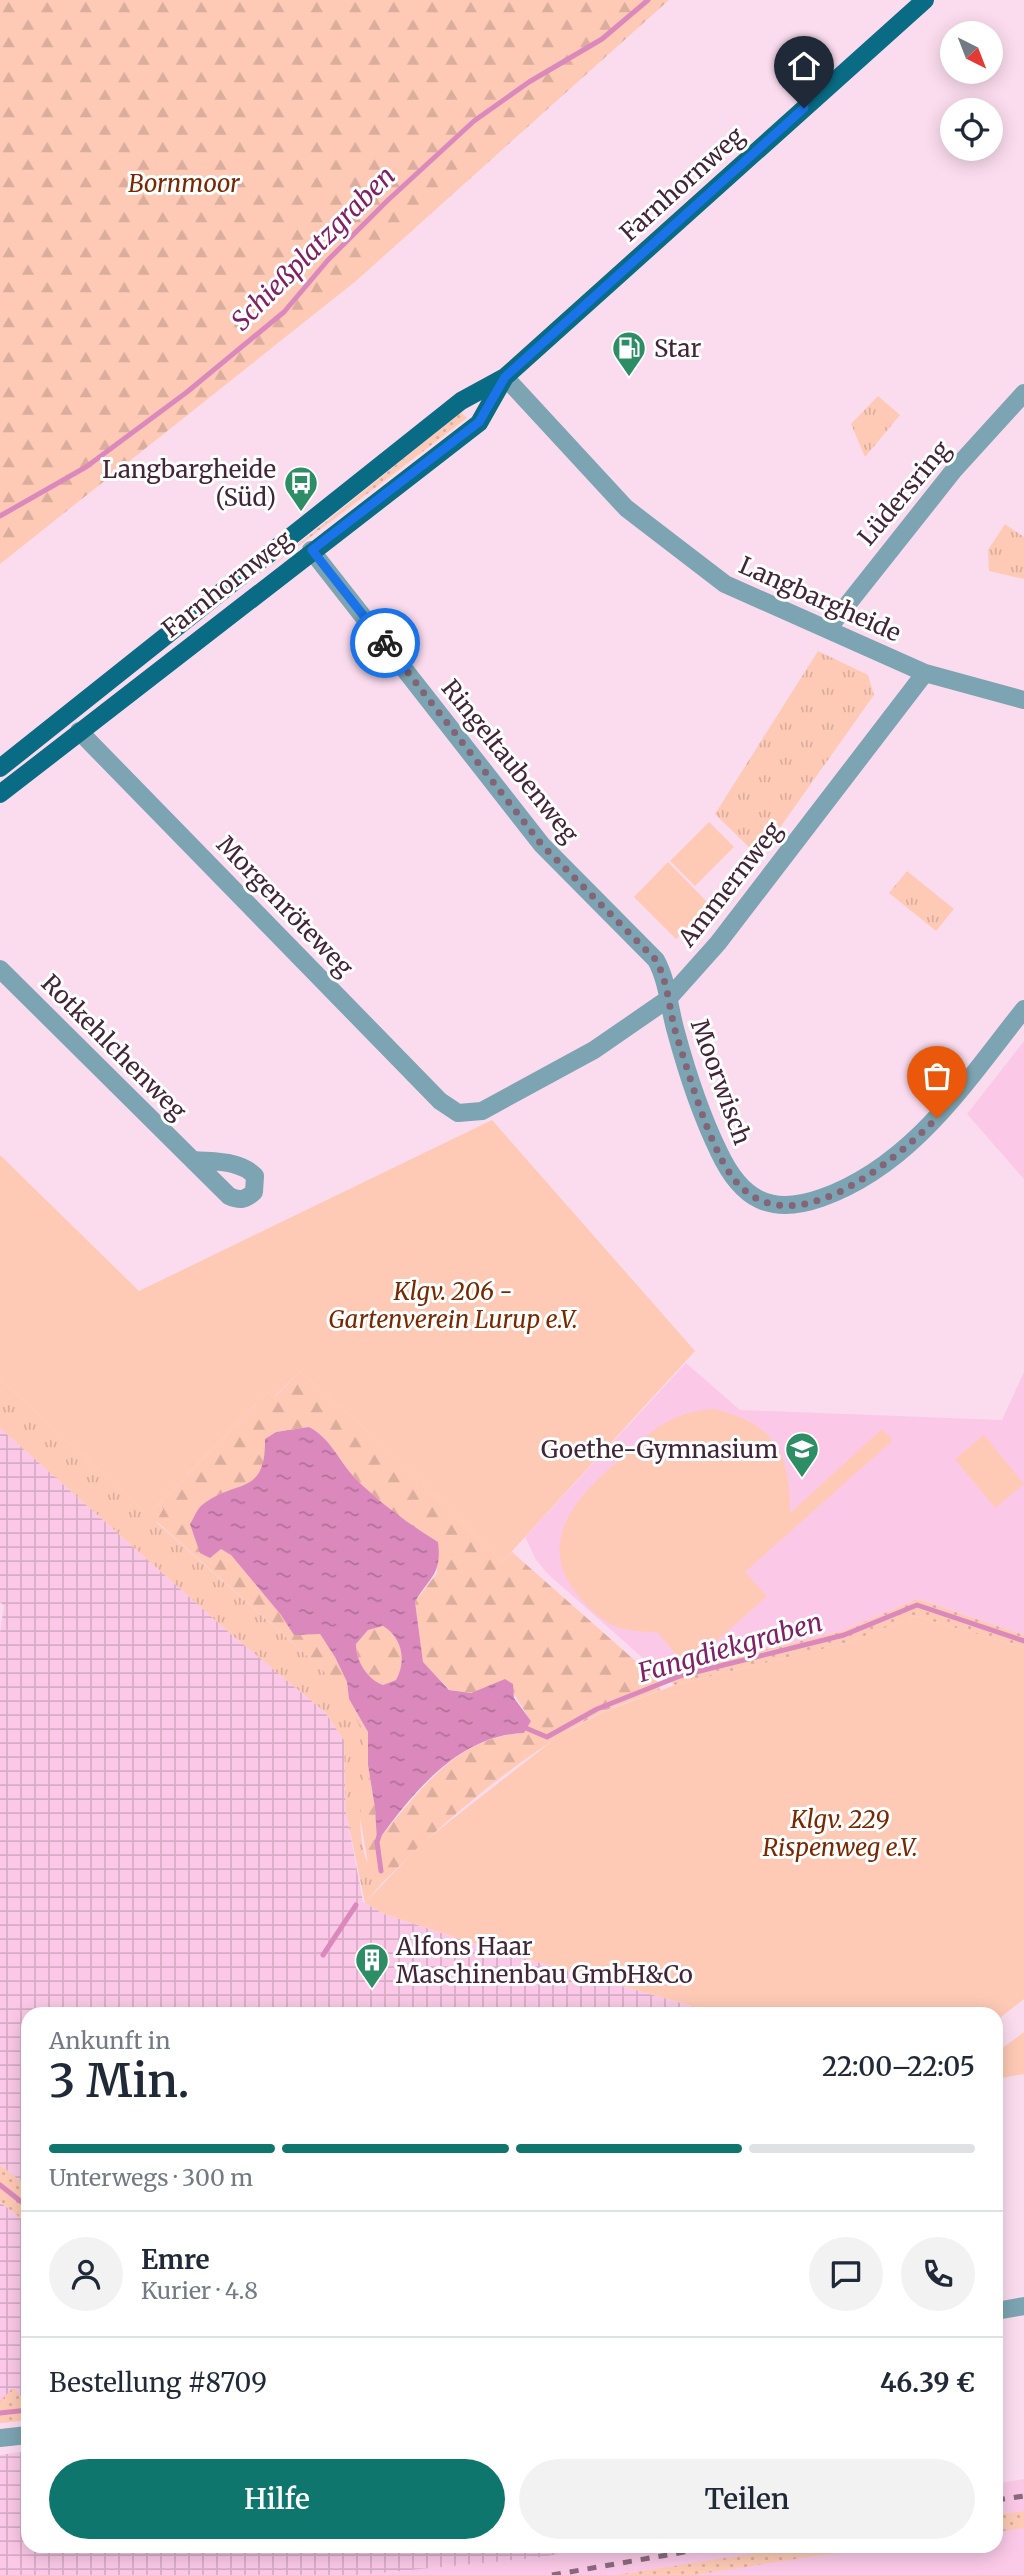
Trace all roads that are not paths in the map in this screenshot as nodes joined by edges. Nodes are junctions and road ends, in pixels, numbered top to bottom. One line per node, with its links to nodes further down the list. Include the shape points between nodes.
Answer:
1 (925, 0): 2 (main road, Farnhornweg)
2 (505, 377): 4 (main road, Farnhornweg, via 479,422); 5 (street, Langbargheide, via 598,480 678,550 748,597); 9 (main road, Farnhornweg, via 461,401)
3 (1024, 393): 5 (street, Lüdersring, via 954,470)
4 (312, 550): 8 (main road, Farnhornweg); 12 (street, Ringeltaubenweg, via 542,845 656,960 664,974)
5 (828, 629): 6 (street, Langbargheide)
6 (925, 673): 7 (street, Langbargheide); 12 (street, Ammernweg, via 718,943)
7 (1024, 700)
8 (79, 731): 10 (main road, Farnhornweg); 14 (street, Morgenröteweg, via 440,1101)
9 (0, 768)
10 (0, 794)
11 (0, 970): 15 (street, Rotkehlchenweg)
12 (668, 999): 13 (street, Moorwisch, via 676,1034 731,1176 747,1193 782,1207 837,1192 910,1145 942,1113); 14 (street, Ammernweg, via 594,1050 492,1106)
13 (1024, 1009)
14 (458, 1113)
15 (194, 1160)
16 (1024, 2306): 17 (street)
17 (1003, 2310)
18 (21, 2436): 19 (street)
19 (0, 2438)

